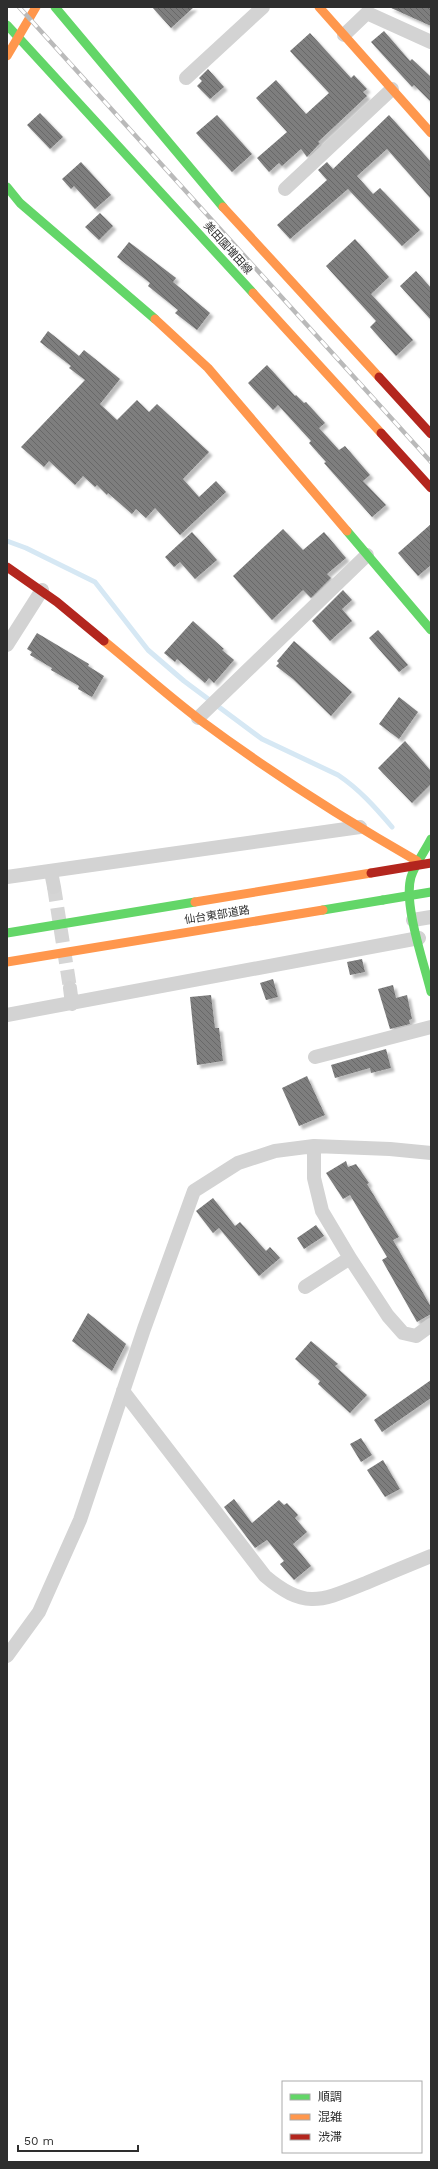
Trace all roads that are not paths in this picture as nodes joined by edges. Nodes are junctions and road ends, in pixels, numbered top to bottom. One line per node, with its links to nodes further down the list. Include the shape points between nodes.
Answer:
1 (36, 7): 7 (main road)
2 (55, 7): 15 (main road, via 219,202)
3 (263, 7): 10 (street)
4 (319, 7): 6 (main road)
5 (7, 25): 7 (main road, 美田園増田線)
6 (344, 35): 8 (street, via 368,13); 11 (main road)
7 (18, 37): 9 (main road); 16 (main road, 美田園増田線)
8 (431, 42)
9 (7, 56)
10 (186, 78)
11 (392, 89): 12 (main road); 14 (street)
12 (431, 133)
13 (7, 187): 17 (main road, via 20,203 208,368)
14 (285, 189)
15 (431, 434)
16 (431, 488)
17 (367, 555): 20 (main road); 22 (street)
18 (7, 567): 19 (main road)
19 (42, 590): 21 (street); 22 (main road)
20 (431, 630)
21 (7, 645)
22 (203, 714): 23 (main road, via 283,778)
23 (360, 827): 25 (main road); 27 (street)
24 (431, 839): 25 (main road)
25 (418, 861): 32 (main road, via 408,891)
26 (431, 863): 33 (main road, 仙台東部道路, bridge)
27 (51, 872): 28 (street); 29 (street)
28 (7, 877)
29 (54, 887)
30 (431, 892): 35 (main road, 仙台東部道路, bridge)
31 (431, 917): 32 (street)
32 (413, 920): 34 (main road)
33 (7, 933)
34 (418, 938): 37 (main road); 38 (street)
35 (7, 962)
36 (70, 988): 38 (street)
37 (431, 992)
38 (72, 1004): 39 (street)
39 (7, 1015)
40 (431, 1027): 41 (street)
41 (315, 1057)
42 (314, 1146): 43 (street); 44 (street, via 314,1178 322,1211); 47 (street, via 275,1151 238,1163 194,1191)
43 (431, 1153)
44 (350, 1258): 45 (street); 46 (street, via 388,1316 403,1333 416,1336)
45 (305, 1288)
46 (431, 1325)
47 (123, 1390): 48 (street, via 265,1576 286,1591 306,1598 328,1599); 49 (street, via 80,1520 39,1612)
48 (431, 1556)
49 (7, 1656)

